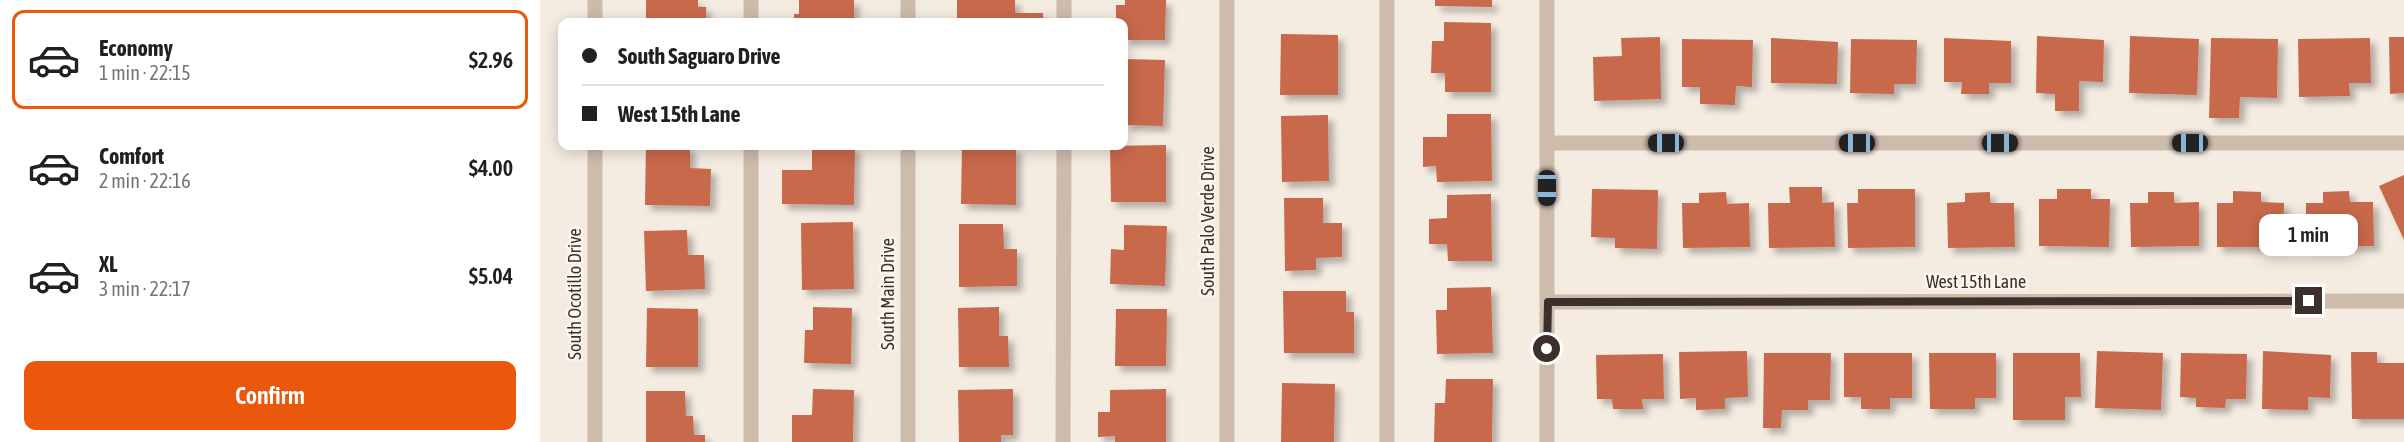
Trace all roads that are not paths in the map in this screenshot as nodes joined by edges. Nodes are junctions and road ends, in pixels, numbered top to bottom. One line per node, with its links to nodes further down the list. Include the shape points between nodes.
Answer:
1 (595, 0): 8 (street)
2 (751, 0): 9 (street)
3 (908, 0): 10 (street)
4 (1064, 0): 11 (street)
5 (1227, 0): 24 (street, South Palo Verde Drive)
6 (1387, 0): 25 (street)
7 (1547, 0): 12 (street)
8 (595, 18)
9 (751, 18)
10 (908, 18)
11 (1064, 18)
12 (1547, 143): 13 (street); 19 (street)
13 (2404, 143)
14 (595, 150): 20 (street, South Ocotillo Drive)
15 (751, 150): 21 (street)
16 (908, 150): 22 (street, South Main Drive)
17 (1064, 150): 23 (street)
18 (2404, 301): 19 (street, West 15th Lane)
19 (1548, 302): 26 (street)
20 (595, 442)
21 (751, 442)
22 (908, 442)
23 (1063, 442)
24 (1227, 442)
25 (1387, 442)
26 (1547, 442)

